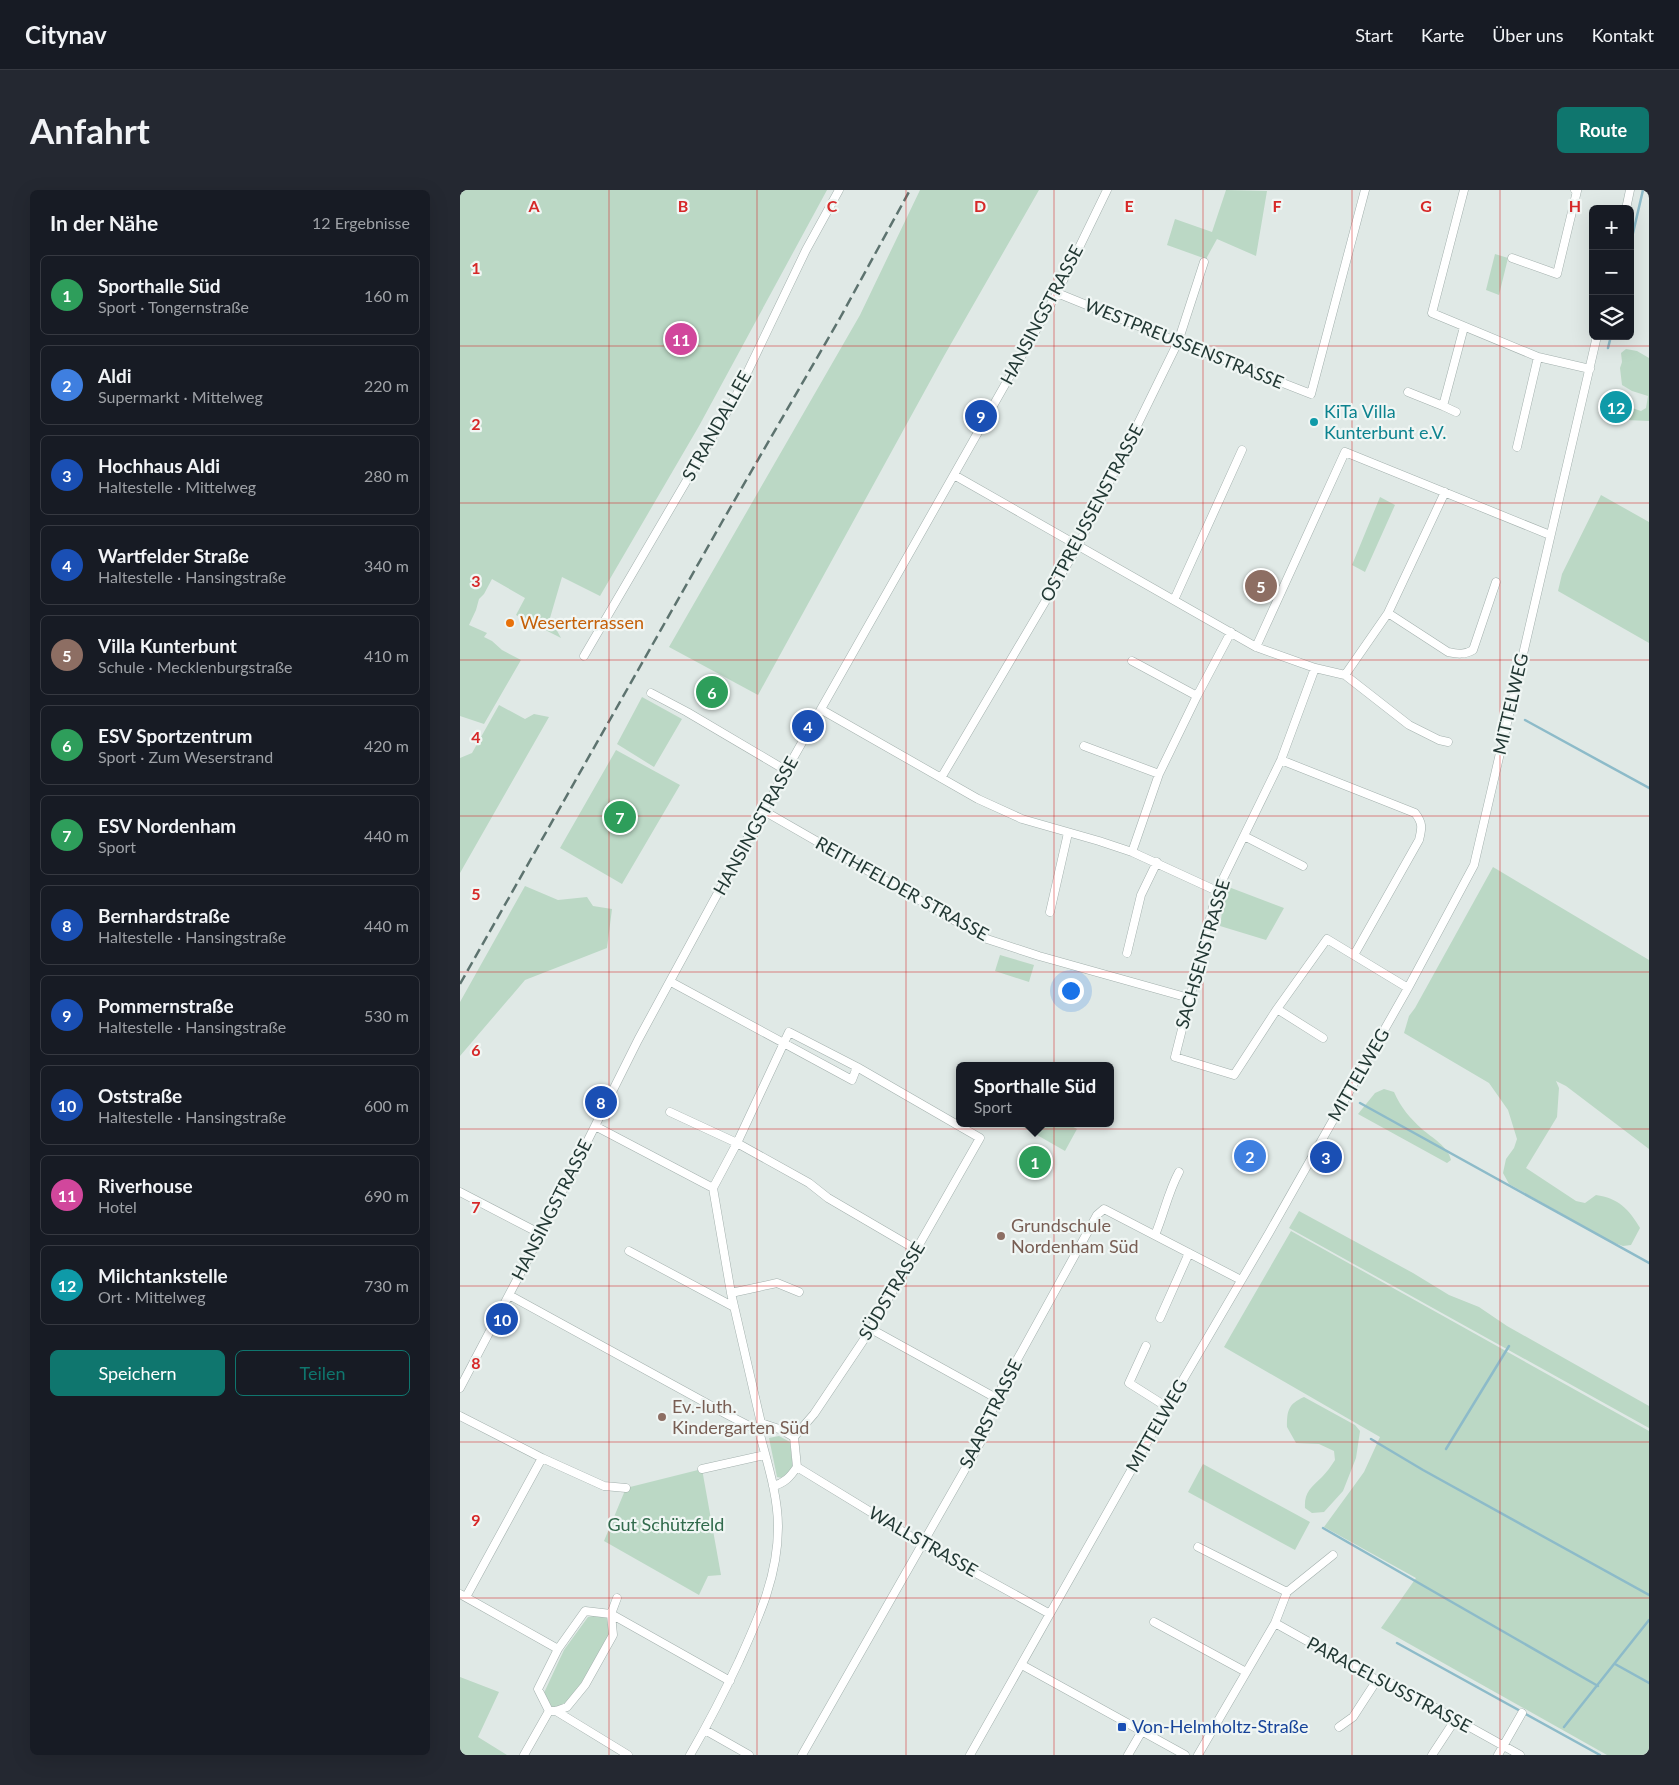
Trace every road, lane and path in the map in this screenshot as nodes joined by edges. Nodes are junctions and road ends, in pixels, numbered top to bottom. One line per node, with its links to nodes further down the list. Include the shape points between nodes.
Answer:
1 (839, 190): 30 (street, STRANDALLEE, via 806,250 735,398)
2 (1107, 190): 10 (street, HANSINGSTRASSE)
3 (1364, 190): 13 (street, WESTPREUSSENSTRASSE, via 1311,394)
4 (1464, 190): 11 (street, via 1432,314)
5 (1575, 190): 8 (street, via 1557,274)
6 (1630, 190): 7 (street)
7 (1627, 205)
8 (1512, 258)
9 (1204, 262): 13 (street, OSTPREUSSENSTRASSE)
10 (1057, 293): 13 (street, WESTPREUSSENSTRASSE); 21 (street, HANSINGSTRASSE)
11 (1464, 327): 14 (street); 17 (street)
12 (1596, 340): 15 (street, MITTELWEG)
13 (1178, 342): 24 (street, OSTPREUSSENSTRASSE)
14 (1538, 357): 15 (street); 19 (street)
15 (1590, 369): 23 (street, MITTELWEG)
16 (1408, 392): 17 (street)
17 (1442, 406): 18 (street)
18 (1456, 412)
19 (1517, 447)
20 (1242, 450): 26 (street)
21 (954, 475): 24 (street); 36 (street, HANSINGSTRASSE)
22 (1445, 492): 23 (street); 27 (street); 29 (street, via 1345,452)
23 (1550, 535): 54 (street, MITTELWEG, via 1474,865)
24 (1078, 546): 26 (street); 42 (street, OSTPREUSSENSTRASSE)
25 (1496, 582): 27 (street, via 1473,650 1468,653 1448,652)
26 (1174, 600): 28 (street)
27 (1388, 613): 33 (street)
28 (1231, 632): 29 (street); 35 (street)
29 (1256, 647): 32 (street)
30 (584, 656)
31 (1132, 661): 35 (street)
32 (1315, 668): 33 (street); 39 (street, SACHSENSTRASSE)
33 (1345, 675): 37 (street, via 1409,726)
34 (651, 694): 40 (street)
35 (1197, 696): 41 (street)
36 (822, 710): 40 (street, HANSINGSTRASSE); 42 (street)
37 (1448, 742)
38 (1084, 746): 41 (street)
39 (1281, 760): 45 (street, SACHSENSTRASSE); 52 (street, via 1415,813 1420,820 1418,840)
40 (786, 771): 43 (street, HANSINGSTRASSE)
41 (1159, 774): 46 (street)
42 (941, 778): 44 (street, via 1022,819)
43 (764, 811): 53 (street, HANSINGSTRASSE); 55 (street, REITHFELDER STRASSE, via 987,939)
44 (1068, 833): 46 (street); 50 (street)
45 (1244, 836): 48 (street); 49 (street, SACHSENSTRASSE)
46 (1132, 852): 47 (street)
47 (1157, 862): 49 (street); 51 (street, via 1141,895)
48 (1303, 866)
49 (1217, 891): 55 (street, SACHSENSTRASSE)
50 (1050, 912)
51 (1127, 953)
52 (1354, 955): 54 (street, SACHSENSTRASSE); 56 (street, SACHSENSTRASSE, via 1326,939)
53 (671, 982): 58 (street); 62 (street, HANSINGSTRASSE)
54 (1408, 988): 73 (street, MITTELWEG)
55 (1189, 998): 56 (street, SACHSENSTRASSE, via 1174,1057 1234,1076)
56 (1277, 1009): 57 (street)
57 (1323, 1038)
58 (784, 1044): 59 (street, via 789,1032); 59 (street, via 852,1080); 64 (street)
59 (857, 1067): 61 (street, SÜDSTRASSE)
60 (670, 1112): 64 (street)
61 (956, 1124)
62 (595, 1126): 66 (street); 68 (street, HANSINGSTRASSE)
63 (961, 1127): 70 (street, SÜDSTRASSE, via 980,1138)
64 (737, 1143): 66 (street); 70 (street)
65 (1179, 1172): 69 (street)
66 (712, 1188): 75 (street)
67 (460, 1192): 68 (street)
68 (541, 1234): 76 (street, HANSINGSTRASSE)
69 (1155, 1235): 72 (street, SAARSTRASSE); 82 (street, SAARSTRASSE, via 1104,1208 1097,1214)
70 (917, 1250): 79 (street, SÜDSTRASSE)
71 (629, 1251): 77 (street)
72 (1189, 1253): 73 (street, SAARSTRASSE); 78 (street)
73 (1241, 1280): 83 (street, MITTELWEG)
74 (799, 1292): 75 (street, via 776,1283)
75 (731, 1293): 77 (street)
76 (509, 1294): 81 (street, HANSINGSTRASSE); 85 (street, via 728,1415)
77 (734, 1307): 85 (street)
78 (1160, 1318)
79 (871, 1329): 82 (street); 86 (street, SÜDSTRASSE, via 814,1414)
80 (1146, 1346): 83 (street, via 1129,1383)
81 (460, 1388)
82 (996, 1398): 93 (street, SAARSTRASSE, via 984,1436)
83 (1167, 1407): 100 (street, MITTELWEG)
84 (460, 1416): 88 (street)
85 (760, 1427): 86 (street, via 782,1430); 87 (street)
86 (794, 1437): 89 (street)
87 (765, 1455): 90 (street); 91 (street)
88 (542, 1458): 92 (street, via 604,1486); 97 (street)
89 (797, 1468): 91 (street, via 782,1484); 93 (street, WALLSTRASSE)
90 (702, 1469)
91 (773, 1486): 107 (street, via 778,1526 776,1561 761,1614)
92 (626, 1488)
93 (923, 1544): 100 (street, WALLSTRASSE); 119 (street, SAARSTRASSE)
94 (1198, 1547): 96 (street)
95 (1333, 1555): 96 (street)
96 (1287, 1592): 102 (street)
97 (463, 1596): 103 (street)
98 (617, 1598): 99 (street)
99 (611, 1614): 103 (street, via 585,1611); 107 (street); 108 (street, via 613,1635 590,1677 567,1707)
100 (1050, 1614): 104 (street, MITTELWEG)
101 (1154, 1622): 105 (street)
102 (1275, 1623): 105 (street); 106 (street, PARACELSUSSTRASSE)
103 (558, 1649): 108 (street, via 538,1689)
104 (1022, 1664): 113 (street); 120 (street, MITTELWEG)
105 (1246, 1672): 123 (street)
106 (1377, 1680): 110 (street, PARACELSUSSTRASSE, via 1387,1681); 111 (street, via 1354,1717)
107 (730, 1681): 112 (street)
108 (553, 1711): 115 (street); 116 (street)
109 (1522, 1713): 114 (street)
110 (1455, 1720): 114 (street, PARACELSUSSTRASSE); 124 (street)
111 (1338, 1727)
112 (705, 1730): 117 (street); 118 (street)
113 (1142, 1731): 121 (street); 122 (street)
114 (1504, 1746): 125 (street); 126 (street, PARACELSUSSTRASSE)
115 (524, 1755)
116 (628, 1755)
117 (690, 1755)
118 (749, 1755)
119 (802, 1755)
120 (970, 1755)
121 (1128, 1755)
122 (1185, 1755)
123 (1198, 1755)
124 (1432, 1755)
125 (1498, 1755)
126 (1520, 1755)

